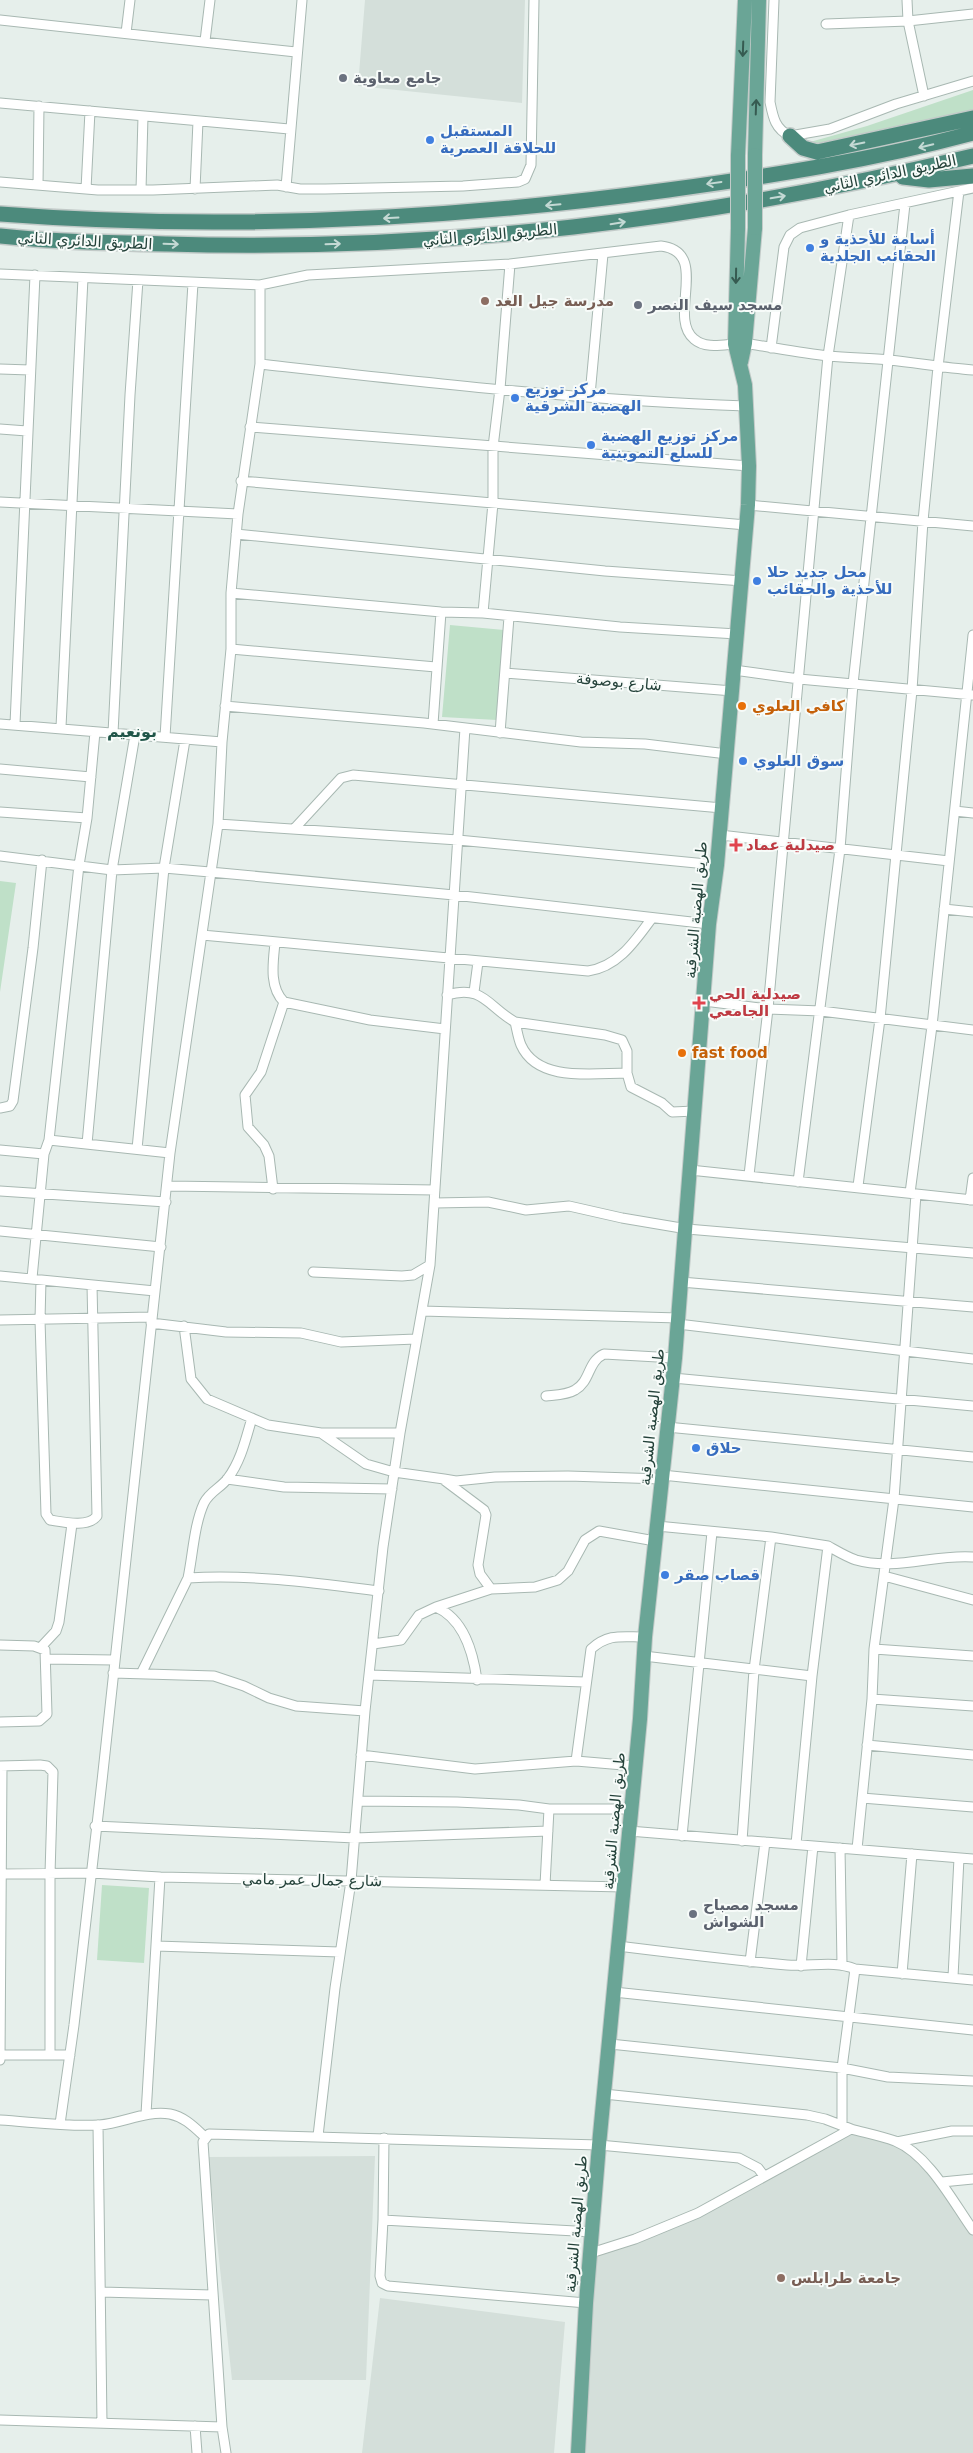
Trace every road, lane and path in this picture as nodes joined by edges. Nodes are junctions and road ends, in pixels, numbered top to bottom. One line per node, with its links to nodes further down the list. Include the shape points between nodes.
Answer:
1 (130, 0): 13 (street)
2 (210, 0): 14 (street)
3 (302, 0): 15 (street)
4 (534, 0): 32 (street, via 532,153 526,179 453,186 325,190)
5 (745, 0): 50 (main road, one-way to 50, bridge, via 738,156)
6 (759, 0): 50 (main road, one-way to 6, bridge, via 754,228)
7 (774, 0): 26 (street, via 770,102 779,128)
8 (907, 0): 11 (street)
9 (973, 14): 11 (street)
10 (0, 20): 13 (street)
11 (908, 21): 12 (street); 17 (street)
12 (826, 24)
13 (126, 33): 14 (street)
14 (205, 41): 15 (street)
15 (296, 52): 24 (street)
16 (973, 81): 17 (street)
17 (924, 96): 26 (street, via 830,128)
18 (0, 103): 19 (street)
19 (39, 106): 20 (street); 31 (street)
20 (90, 111): 21 (street); 34 (street)
21 (143, 116): 23 (street); 36 (street)
22 (973, 118): 26 (highway, one-way to 26, via 817,152 803,148)
23 (198, 122): 24 (street); 35 (street)
24 (289, 130): 32 (street)
25 (973, 133): 39 (highway, الطريق الدائري الثاني, one-way to 39, via 866,159 567,204 421,216 227,222)
26 (790, 136)
27 (973, 156): 28 (highway, الطريق الدائري الثاني)
28 (889, 176): 29 (highway, via 929,180); 41 (highway, الطريق الدائري الثاني, one-way to 28, via 241,246 422,240 601,225 740,204)
29 (973, 176)
30 (0, 182): 31 (street)
31 (38, 186): 34 (street)
32 (286, 187): 35 (street)
33 (973, 188): 37 (street)
34 (86, 189): 36 (street)
35 (195, 189): 36 (street)
36 (141, 190)
37 (960, 191): 38 (street); 55 (street)
38 (905, 204): 40 (street); 53 (street)
39 (0, 214)
40 (849, 215): 51 (street, via 794,230 786,240); 52 (street)
41 (0, 236)
42 (603, 254): 43 (street); 50 (street, via 671,247 685,262 688,332 694,340 705,344); 60 (street)
43 (510, 264): 49 (street, via 308,275); 59 (street)
44 (0, 274): 45 (street)
45 (35, 275): 46 (street); 57 (street)
46 (83, 278): 47 (street); 72 (street)
47 (138, 280): 48 (street); 73 (street)
48 (193, 283): 49 (street); 74 (street)
49 (260, 285): 54 (street)
50 (740, 344): 51 (street); 61 (main road, طريق الهضبة الشرقية)
51 (771, 348): 52 (street)
52 (828, 356): 53 (street); 75 (street)
53 (890, 360): 55 (street); 77 (street)
54 (260, 364): 59 (street); 62 (street)
55 (938, 367): 58 (street); 78 (street)
56 (0, 369): 57 (street)
57 (30, 370): 64 (street)
58 (973, 370)
59 (500, 389): 60 (street); 65 (street)
60 (590, 396): 61 (street, via 659,403)
61 (746, 406): 66 (main road, طريق الهضبة الشرقية)
62 (250, 427): 65 (street); 67 (street)
63 (0, 428): 64 (street)
64 (27, 431): 69 (street)
65 (493, 448): 66 (street); 70 (street)
66 (749, 466): 71 (main road, طريق الهضبة الشرقية)
67 (241, 481): 70 (street); 76 (street)
68 (0, 502): 69 (street)
69 (23, 503): 72 (street); 101 (street)
70 (493, 503): 79 (street); 82 (street)
71 (748, 505): 75 (street); 79 (main road, طريق الهضبة الشرقية)
72 (72, 506): 73 (street); 103 (street)
73 (125, 509): 74 (street); 106 (street)
74 (178, 511): 76 (street); 109 (street)
75 (815, 512): 77 (street); 94 (street)
76 (238, 514): 81 (street)
77 (872, 517): 78 (street); 95 (street)
78 (923, 521): 80 (street); 96 (street)
79 (746, 525): 83 (main road, طريق الهضبة الشرقية)
80 (973, 526)
81 (236, 534): 82 (street); 84 (street)
82 (488, 560): 83 (street); 86 (street)
83 (743, 581): 88 (main road, طريق الهضبة الشرقية)
84 (231, 593): 85 (street); 90 (street)
85 (441, 612): 86 (street); 91 (street)
86 (483, 613): 87 (street)
87 (509, 617): 88 (street); 93 (street)
88 (737, 634): 92 (main road, طريق الهضبة الشرقية)
89 (973, 635): 98 (street)
90 (232, 649): 91 (street); 99 (street)
91 (436, 667): 102 (street)
92 (734, 670): 94 (street); 97 (main road, طريق الهضبة الشرقية)
93 (506, 673): 97 (street, شارع بوصوفة); 107 (street)
94 (799, 679): 95 (street); 125 (street)
95 (853, 684): 96 (street); 126 (street)
96 (912, 690): 98 (street); 128 (street)
97 (733, 691): 112 (main road, طريق الهضبة الشرقية)
98 (971, 695): 117 (street)
99 (225, 706): 102 (street); 111 (street)
100 (0, 724): 101 (street)
101 (15, 724): 103 (street)
102 (433, 724): 104 (street)
103 (61, 727): 105 (street)
104 (465, 728): 107 (street); 115 (street)
105 (95, 732): 106 (street); 114 (street)
106 (113, 733): 108 (street)
107 (500, 733): 112 (street)
108 (135, 735): 109 (street); 134 (street)
109 (165, 737): 110 (street)
110 (184, 740): 111 (street); 133 (street)
111 (222, 742): 121 (street)
112 (727, 754): 116 (main road, طريق الهضبة الشرقية)
113 (0, 769): 114 (street)
114 (91, 777): 120 (street)
115 (462, 786): 116 (street); 122 (street, via 347,776 333,786); 124 (street)
116 (722, 808): 123 (main road, طريق الهضبة الشرقية)
117 (955, 811): 119 (street); 130 (street)
118 (0, 812): 120 (street)
119 (973, 812)
120 (87, 818): 131 (street)
121 (218, 824): 122 (street); 135 (street)
122 (294, 829): 124 (street)
123 (720, 835): 125 (street); 132 (main road, طريق الهضبة الشرقية)
124 (458, 840): 132 (street); 136 (street)
125 (784, 844): 126 (street); 149 (street)
126 (840, 849): 128 (street); 150 (street)
127 (0, 856): 129 (street)
128 (895, 856): 130 (street); 151 (street)
129 (42, 860): 131 (street); 157 (street, via 13,1100 10,1106)
130 (949, 860): 137 (street)
131 (79, 865): 134 (street); 159 (street)
132 (718, 865): 140 (main road, طريق الهضبة الشرقية)
133 (164, 868): 134 (street); 135 (street); 161 (street)
134 (112, 870): 160 (street)
135 (210, 872): 136 (street); 141 (street)
136 (454, 895): 139 (street); 143 (street)
137 (944, 909): 138 (street); 153 (street)
138 (973, 912)
139 (652, 918): 140 (street); 144 (street, via 626,951 598,970)
140 (709, 924): 147 (main road, طريق الهضبة الشرقية)
141 (202, 935): 142 (street); 163 (street)
142 (275, 943): 143 (street); 148 (street, via 272,970 277,992)
143 (450, 959): 144 (street); 146 (street)
144 (478, 962): 145 (street)
145 (474, 992): 146 (street); 152 (street)
146 (447, 995): 154 (street)
147 (704, 1001): 149 (street); 158 (main road, طريق الهضبة الشرقية)
148 (284, 1002): 154 (street, via 370,1020); 171 (street, via 261,1072 245,1095 248,1127 264,1145)
149 (768, 1009): 150 (street); 166 (street)
150 (821, 1011): 151 (street); 168 (street)
151 (880, 1019): 153 (street); 170 (street)
152 (514, 1022): 156 (street, via 521,1046 534,1062 548,1070); 156 (street, via 622,1040 627,1051)
153 (932, 1026): 155 (street); 175 (street)
154 (445, 1029): 173 (street)
155 (973, 1030)
156 (627, 1073): 158 (street, via 633,1090 662,1103 670,1112)
157 (0, 1108)
158 (694, 1111): 165 (main road, طريق الهضبة الشرقية)
159 (48, 1140): 160 (street); 164 (street)
160 (87, 1144): 161 (street)
161 (137, 1149): 163 (street)
162 (0, 1150): 164 (street)
163 (170, 1153): 169 (street)
164 (44, 1154): 174 (street)
165 (690, 1170): 166 (street); 179 (main road, طريق الهضبة الشرقية)
166 (749, 1175): 168 (street)
167 (973, 1178): 176 (street)
168 (798, 1182): 170 (street)
169 (168, 1186): 171 (street); 177 (street)
170 (858, 1186): 175 (street)
171 (273, 1189): 173 (street)
172 (0, 1190): 174 (street)
173 (435, 1190): 178 (street)
174 (40, 1194): 177 (street); 181 (street)
175 (913, 1194): 176 (street); 183 (street)
176 (972, 1200)
177 (166, 1202): 182 (street)
178 (435, 1203): 179 (street, via 488,1202 526,1210 569,1206); 185 (street)
179 (687, 1229): 183 (street); 189 (main road, طريق الهضبة الشرقية)
180 (0, 1231): 181 (street)
181 (36, 1235): 182 (street); 188 (street)
182 (161, 1247): 191 (street)
183 (913, 1247): 184 (street); 192 (street)
184 (973, 1253)
185 (430, 1265): 186 (street, via 413,1275 402,1276); 194 (street)
186 (313, 1272)
187 (0, 1276): 188 (street)
188 (36, 1279): 190 (street); 197 (street)
189 (681, 1282): 192 (street); 199 (main road, طريق الهضبة الشرقية)
190 (92, 1285): 191 (street); 195 (street)
191 (155, 1291): 198 (street)
192 (908, 1302): 193 (street); 202 (street)
193 (973, 1307)
194 (422, 1310): 199 (street); 201 (street)
195 (91, 1319): 197 (street); 198 (street); 222 (street, via 97,1516 94,1520)
196 (0, 1320): 197 (street)
197 (40, 1320): 222 (street, via 46,1514 50,1520)
198 (151, 1320): 200 (street); 244 (street)
199 (678, 1321): 202 (street); 203 (main road, طريق الهضبة الشرقية)
200 (184, 1326): 201 (street, via 226,1332 302,1332 341,1342); 209 (street, via 191,1379 207,1399)
201 (416, 1339): 212 (street)
202 (905, 1351): 204 (street); 207 (street)
203 (675, 1358): 205 (main road, طريق الهضبة الشرقية); 206 (street, via 604,1354 595,1360 588,1376 573,1392)
204 (973, 1359)
205 (673, 1378): 207 (street); 210 (main road, طريق الهضبة الشرقية)
206 (546, 1396)
207 (901, 1400): 208 (street); 213 (street)
208 (973, 1406)
209 (252, 1418): 211 (street, via 268,1425); 217 (street)
210 (667, 1427): 213 (street); 216 (main road, طريق الهضبة الشرقية)
211 (321, 1433): 212 (street); 215 (street, via 366,1464)
212 (400, 1434): 215 (street)
213 (897, 1449): 214 (street); 220 (street)
214 (973, 1456)
215 (394, 1472): 218 (street); 219 (street)
216 (662, 1477): 218 (street); 220 (street); 223 (main road, طريق الهضبة الشرقية)
217 (228, 1479): 219 (street, via 284,1487); 231 (street, via 211,1492 202,1508)
218 (444, 1479): 232 (street, via 484,1510 486,1515 478,1565 480,1574)
219 (392, 1489): 233 (street)
220 (894, 1499): 221 (street); 229 (street)
221 (973, 1507)
222 (72, 1524): 239 (street, via 59,1622)
223 (657, 1526): 224 (street); 226 (main road, طريق الهضبة الشرقية)
224 (712, 1532): 225 (street); 245 (street)
225 (771, 1537): 227 (street); 246 (street)
226 (655, 1541): 232 (street, via 599,1531 585,1540 568,1571 558,1580 535,1587); 236 (main road, طريق الهضبة الشرقية)
227 (828, 1546): 229 (street, via 856,1560); 250 (street)
228 (973, 1557): 229 (street)
229 (885, 1565): 230 (street)
230 (884, 1576): 234 (street); 240 (street)
231 (188, 1578): 233 (street, via 216,1576 297,1581); 248 (street)
232 (491, 1589): 235 (street)
233 (379, 1591): 237 (street)
234 (973, 1600)
235 (436, 1607): 237 (street, via 419,1615 401,1640); 251 (street, via 446,1611 467,1639)
236 (644, 1637): 241 (main road, طريق الهضبة الشرقية); 252 (street, via 603,1639 591,1649)
237 (373, 1644): 249 (street)
238 (0, 1645): 239 (street)
239 (41, 1647): 243 (street, via 46,1650)
240 (874, 1649): 242 (street); 253 (street)
241 (644, 1656): 245 (street); 262 (main road, طريق الهضبة الشرقية)
242 (973, 1656)
243 (46, 1658): 244 (street); 256 (street, via 47,1714 39,1721)
244 (114, 1660): 247 (street)
245 (700, 1663): 246 (street); 271 (street)
246 (754, 1670): 250 (street); 273 (street)
247 (113, 1672): 248 (street); 268 (street)
248 (141, 1674): 255 (street, via 214,1676 296,1706)
249 (369, 1675): 251 (street); 255 (street)
250 (812, 1676): 275 (street)
251 (477, 1680): 252 (street)
252 (585, 1682): 260 (street)
253 (872, 1699): 254 (street); 257 (street)
254 (973, 1706)
255 (365, 1711): 258 (street)
256 (0, 1722)
257 (867, 1745): 259 (street); 263 (street)
258 (361, 1755): 260 (street, via 475,1769); 264 (street)
259 (973, 1755)
260 (576, 1761): 262 (street)
261 (1, 1766): 283 (street); 284 (street, via 40,1765 53,1772)
262 (635, 1766): 266 (main road, طريق الهضبة الشرقية)
263 (862, 1798): 265 (street); 278 (street)
264 (359, 1801): 267 (street, via 466,1802); 272 (street)
265 (973, 1807)
266 (631, 1808): 267 (street); 270 (main road, طريق الهضبة الشرقية)
267 (549, 1809): 269 (street)
268 (95, 1826): 272 (street); 282 (street)
269 (548, 1831): 272 (street); 287 (street)
270 (629, 1831): 271 (street); 288 (main road, طريق الهضبة الشرقية)
271 (682, 1836): 273 (street)
272 (355, 1838): 286 (street)
273 (742, 1841): 274 (street)
274 (765, 1842): 275 (street); 292 (street)
275 (796, 1844): 276 (street)
276 (813, 1846): 277 (street); 294 (street)
277 (840, 1848): 278 (street); 293 (street)
278 (857, 1849): 279 (street)
279 (912, 1854): 280 (street); 296 (street)
280 (959, 1858): 281 (street); 297 (street)
281 (973, 1859)
282 (91, 1873): 284 (street, شارع جمال عمر مامي); 285 (street, شارع جمال عمر مامي); 305 (street)
283 (1, 1874): 284 (street, شارع جمال عمر مامي); 303 (street)
284 (50, 1874): 304 (street)
285 (160, 1877): 286 (street, شارع جمال عمر مامي); 289 (street)
286 (351, 1881): 287 (street, شارع جمال عمر مامي); 291 (street)
287 (545, 1886): 288 (street, شارع جمال عمر مامي)
288 (624, 1887): 290 (main road, طريق الهضبة الشرقية)
289 (156, 1946): 291 (street); 310 (street)
290 (618, 1946): 292 (street); 299 (main road, طريق الهضبة الشرقية)
291 (340, 1952): 317 (street)
292 (750, 1962): 294 (street)
293 (842, 1964): 294 (street); 295 (street)
294 (802, 1966)
295 (855, 1970): 296 (street); 300 (street)
296 (902, 1974): 297 (street)
297 (953, 1977): 298 (street)
298 (973, 1980)
299 (614, 1992): 300 (street); 302 (main road, طريق الهضبة الشرقية)
300 (849, 2018): 301 (street); 307 (street)
301 (973, 2030)
302 (610, 2044): 307 (street); 309 (main road, طريق الهضبة الشرقية)
303 (0, 2055): 304 (street); 306 (street)
304 (50, 2055): 305 (street)
305 (70, 2055): 312 (street)
306 (0, 2060)
307 (842, 2068): 308 (street, via 888,2077); 313 (street)
308 (973, 2082)
309 (604, 2094): 313 (street, via 807,2116); 321 (main road, طريق الهضبة الشرقية)
310 (146, 2114): 314 (street); 318 (street, via 171,2114 188,2121)
311 (0, 2120): 312 (street)
312 (60, 2124): 314 (street)
313 (842, 2124): 315 (street)
314 (98, 2125): 329 (street)
315 (851, 2130): 320 (street); 322 (street)
316 (973, 2131): 320 (street, via 952,2131)
317 (318, 2136): 318 (street, via 214,2133); 319 (street)
318 (205, 2137): 330 (street)
319 (384, 2138): 321 (street); 325 (street)
320 (897, 2142): 324 (street, via 920,2159)
321 (599, 2144): 322 (street, via 739,2158 758,2168); 327 (main road, طريق الهضبة الشرقية)
322 (764, 2176): 328 (street, via 698,2213)
323 (973, 2179): 324 (street)
324 (942, 2182): 326 (street)
325 (383, 2220): 327 (street); 331 (street, via 380,2276 382,2283 388,2286)
326 (972, 2228)
327 (593, 2232): 328 (main road, طريق الهضبة الشرقية)
328 (591, 2253): 331 (main road, طريق الهضبة الشرقية)
329 (100, 2292): 330 (street); 333 (street)
330 (212, 2295): 335 (street)
331 (586, 2303): 338 (main road, طريق الهضبة الشرقية)
332 (0, 2420): 333 (street)
333 (102, 2423): 334 (street)
334 (195, 2426): 335 (street); 336 (street)
335 (222, 2427): 337 (street)
336 (197, 2453)
337 (226, 2453)
338 (578, 2453)

